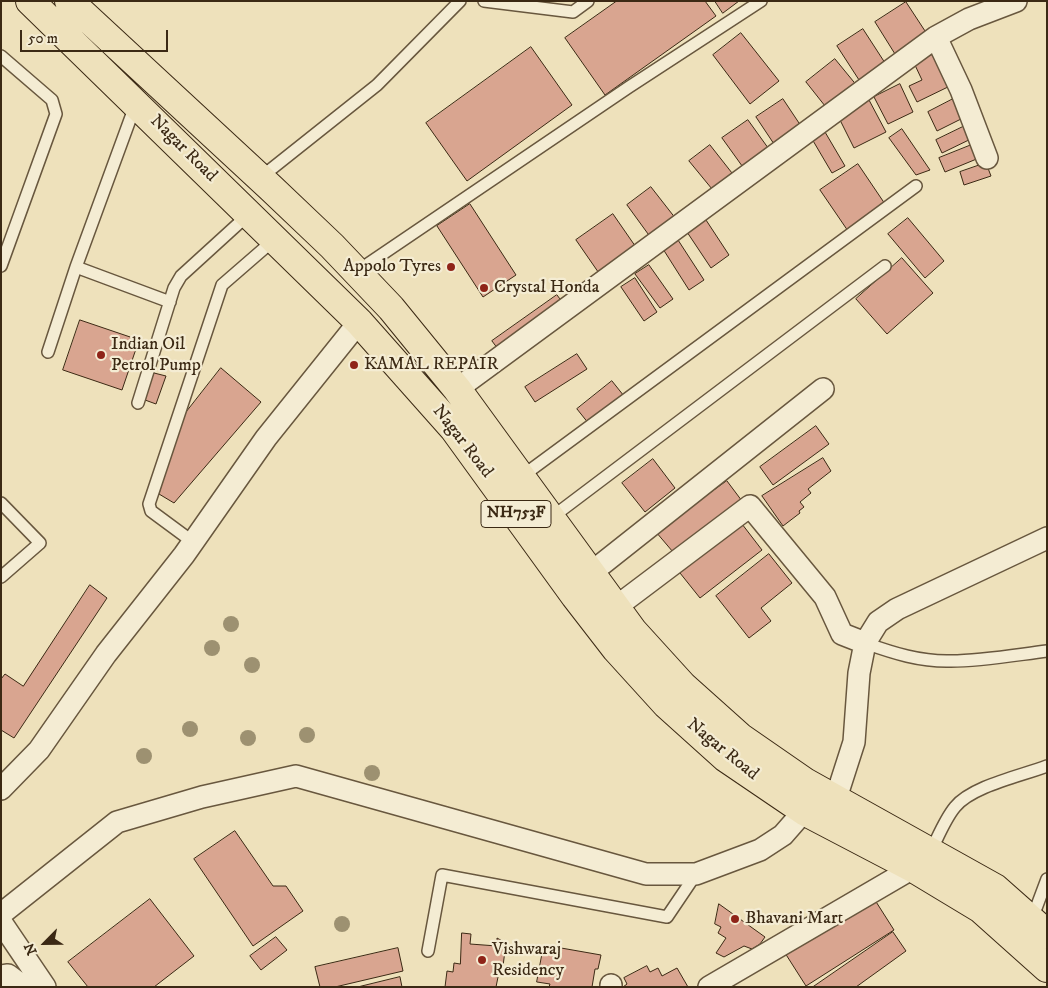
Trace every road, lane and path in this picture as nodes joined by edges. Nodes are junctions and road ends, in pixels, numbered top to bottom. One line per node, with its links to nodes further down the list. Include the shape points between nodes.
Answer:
1 (30, 1): 10 (highway, Nagar Road / NH753F)
2 (68, 1): 12 (highway, Nagar Road / NH753F)
3 (460, 1): 12 (lane, via 377,85)
4 (484, 1): 5 (lane, via 573,12)
5 (588, 1)
6 (760, 1): 19 (lane)
7 (1016, 1): 8 (street, via 969,19)
8 (936, 37): 11 (street); 24 (street)
9 (1, 56): 16 (lane, via 52,100 56,114)
10 (136, 103): 14 (highway, Nagar Road / NH753F); 18 (lane)
11 (987, 158)
12 (260, 178): 19 (highway, Nagar Road / NH753F)
13 (916, 186): 26 (lane)
14 (249, 214): 15 (highway, Nagar Road / NH753F); 20 (lane, via 190,266 174,288)
15 (276, 238): 21 (highway, Nagar Road / NH753F); 30 (lane, via 222,285 149,504 151,511)
16 (1, 266)
17 (885, 266): 28 (lane)
18 (76, 267): 20 (lane); 22 (lane)
19 (356, 272): 24 (highway, Nagar Road / NH753F, via 391,308)
20 (170, 302): 25 (lane)
21 (359, 322): 30 (street, via 266,438); 39 (highway, Nagar Road / NH753F, via 454,429 616,649 666,704 726,758)
22 (48, 352)
23 (822, 389): 31 (street)
24 (457, 390): 26 (highway, Nagar Road / NH753F)
25 (138, 403)
26 (521, 477): 28 (highway, Nagar Road / NH753F)
27 (1, 503): 32 (lane, via 40,543)
28 (552, 518): 31 (highway, Nagar Road / NH753F)
29 (1047, 538): 34 (street, via 897,609 878,622)
30 (193, 542): 37 (street, via 106,654 39,750)
31 (592, 572): 33 (highway, Nagar Road / NH753F)
32 (1, 577)
33 (616, 607): 34 (street, via 750,506 825,597 842,634); 38 (highway, Nagar Road / NH753F, via 633,631 683,686 740,737 805,782)
34 (865, 643): 35 (lane, via 893,654 951,662); 38 (street, via 859,673 854,742)
35 (1047, 651)
36 (1047, 766): 40 (lane, via 963,798)
37 (2, 788)
38 (836, 798): 40 (highway, Nagar Road / NH753F)
39 (804, 811): 40 (highway, Nagar Road / NH753F); 41 (street, via 783,835 760,850)
40 (922, 860): 45 (highway, Nagar Road / NH753F, via 995,888); 47 (highway, Nagar Road / NH753F); 51 (street)
41 (696, 874): 43 (street, via 646,874 296,776 202,797 117,822); 46 (lane, via 667,917 442,875)
42 (1047, 879): 45 (lane)
43 (1, 914)
44 (1, 922): 50 (street)
45 (1039, 928)
46 (428, 951)
47 (1047, 968)
48 (1, 976): 49 (street, via 8,975)
49 (24, 987)
50 (45, 987)
51 (709, 987)

